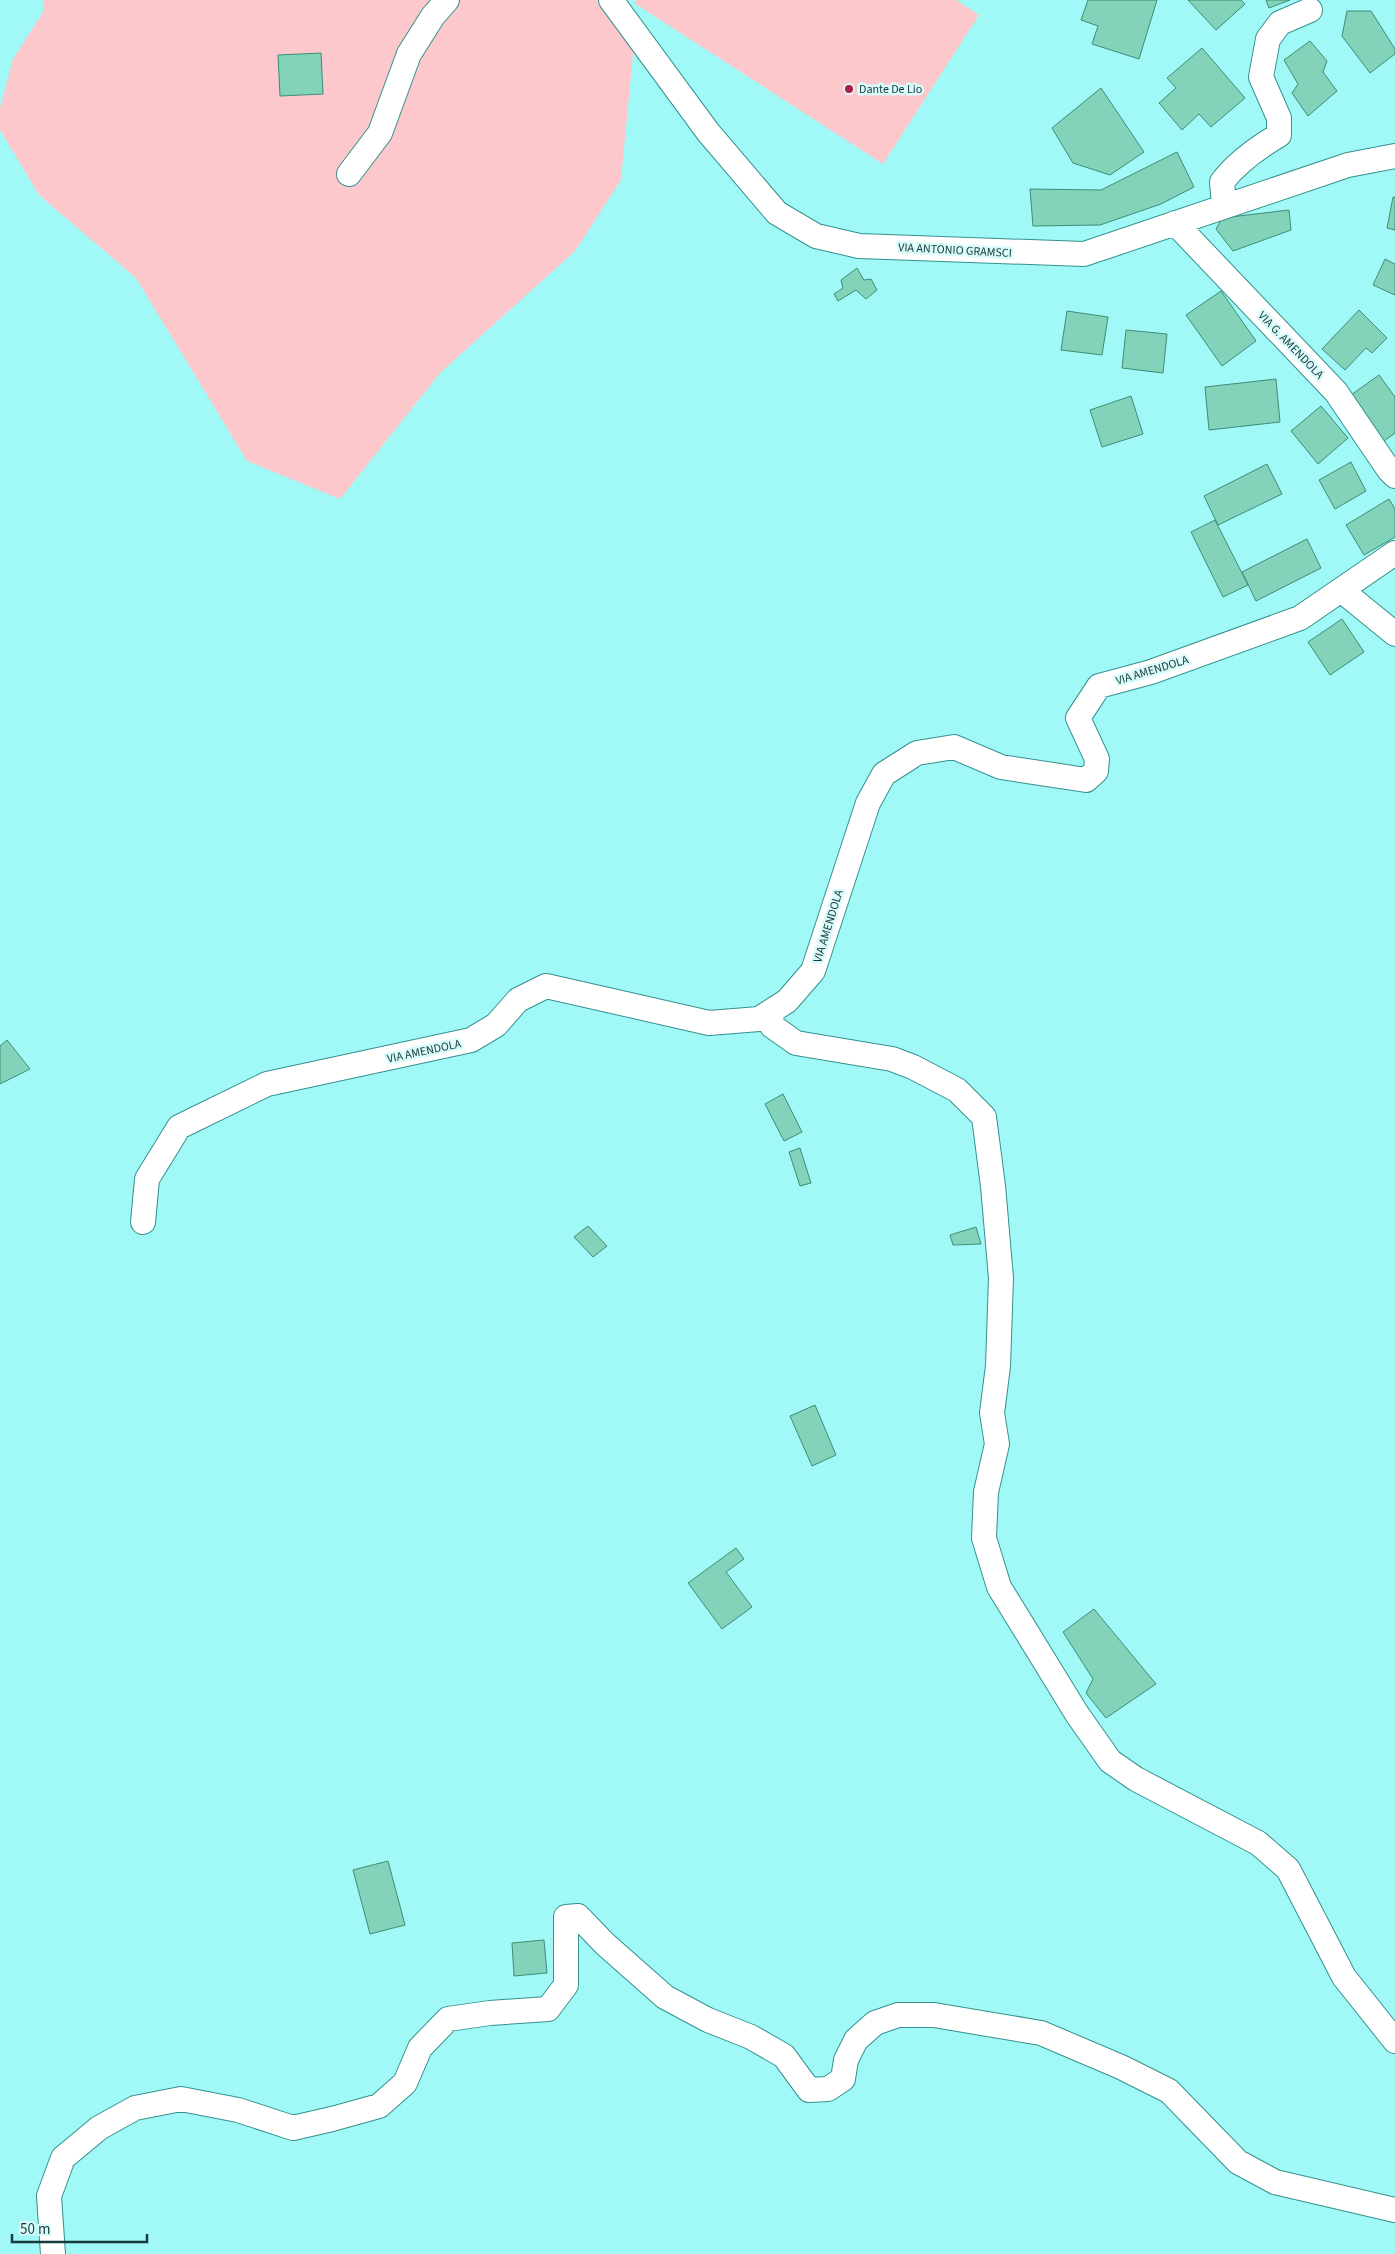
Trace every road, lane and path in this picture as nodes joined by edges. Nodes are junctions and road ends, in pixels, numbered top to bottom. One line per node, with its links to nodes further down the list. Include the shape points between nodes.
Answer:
1 (447, 0): 5 (street, via 409,54 380,133)
2 (611, 0): 7 (street, VIA ANTONIO GRAMSCI, via 733,164 777,213 816,236 859,246 1084,254)
3 (1310, 10): 6 (street, via 1280,23 1268,39 1261,77 1278,118 1279,136 1232,169 1222,182)
4 (1395, 156): 6 (street, VIA ANTONIO GRAMSCI, via 1348,165)
5 (349, 174)
6 (1224, 206): 7 (street, VIA ANTONIO GRAMSCI)
7 (1175, 223): 8 (street, VIA G. AMENDOLA, via 1336,392)
8 (1395, 476)
9 (1395, 553): 10 (street, VIA AMENDOLA)
10 (1341, 590): 11 (street); 12 (street, VIA AMENDOLA, via 1300,618 1152,672 1100,686 1078,718 1097,759 1096,771 1086,780 1001,767 954,747 917,753 884,774 868,803 813,971 788,1001)
11 (1395, 634)
12 (771, 1012): 13 (street, VIA AMENDOLA, via 758,1019 709,1024 546,986 518,1000 496,1025 471,1040 267,1084 179,1127 147,1179); 14 (street, via 772,1026 796,1043 892,1058 956,1090 984,1117 1001,1278 998,1366 992,1413 997,1444 986,1492 984,1538 998,1586 1110,1761 1136,1779 1258,1843 1288,1869 1344,1977)
13 (143, 1222)
14 (1395, 2041)
15 (1395, 2210): 16 (street, via 1275,2182 1238,2162 1169,2091 1041,2032 934,2015 898,2015 875,2023 856,2040 846,2060 843,2080 828,2089 809,2090 784,2056 665,1997 578,1916 566,1917 566,1985 548,2009 448,2019 420,2048 405,2083 379,2106 293,2128 238,2110 181,2099 135,2108 99,2128 63,2158 49,2196)
16 (53, 2254)

